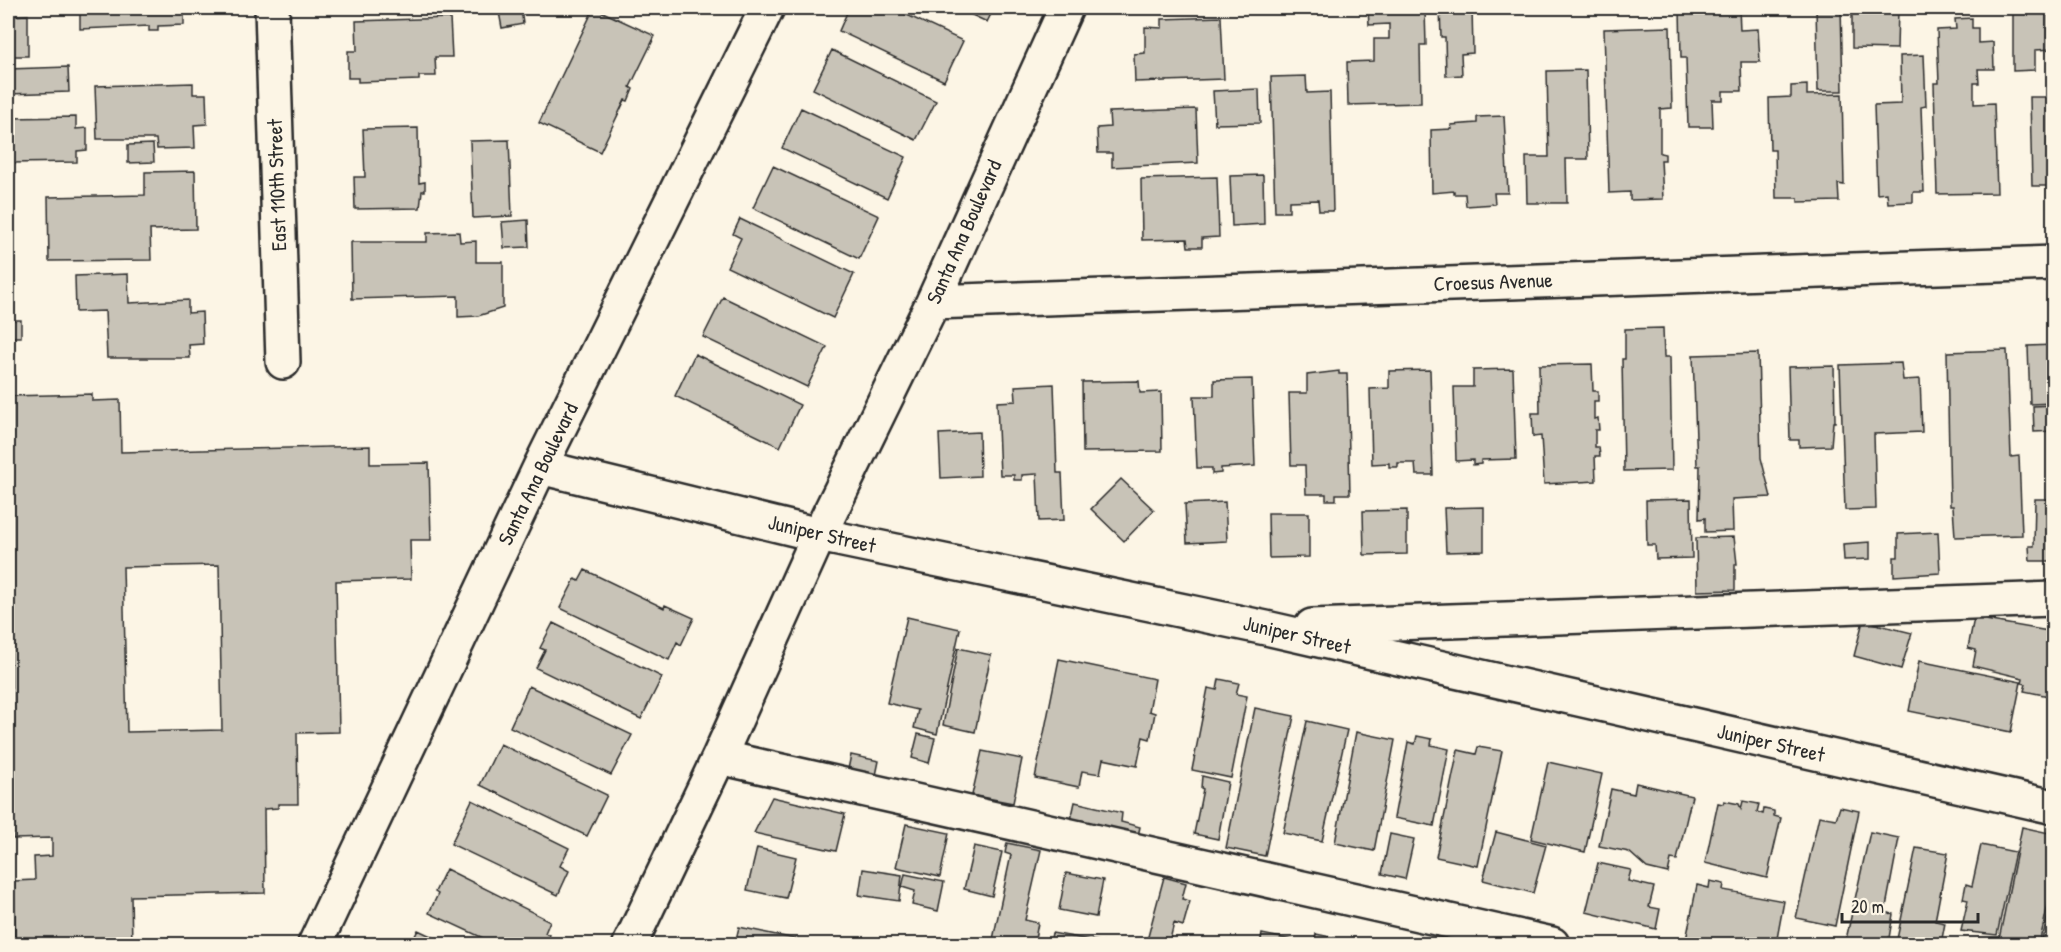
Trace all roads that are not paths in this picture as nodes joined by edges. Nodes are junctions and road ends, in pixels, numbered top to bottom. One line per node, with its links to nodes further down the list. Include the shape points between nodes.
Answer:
1 (272, 8): 6 (street, East 110th Street)
2 (767, 8): 7 (street, Santa Ana Boulevard)
3 (1066, 8): 5 (street, Santa Ana Boulevard)
4 (2054, 263): 5 (street, Croesus Avenue)
5 (933, 302): 8 (street, Santa Ana Boulevard)
6 (283, 362)
7 (540, 467): 8 (street, Juniper Street); 13 (street, Santa Ana Boulevard)
8 (819, 535): 10 (street, Juniper Street); 11 (street, Santa Ana Boulevard)
9 (2054, 599): 10 (street)
10 (1266, 628): 12 (street, Juniper Street)
11 (719, 757): 14 (street, Santa Ana Boulevard); 15 (street)
12 (2054, 807)
13 (315, 945)
14 (630, 945)
15 (1552, 945)

